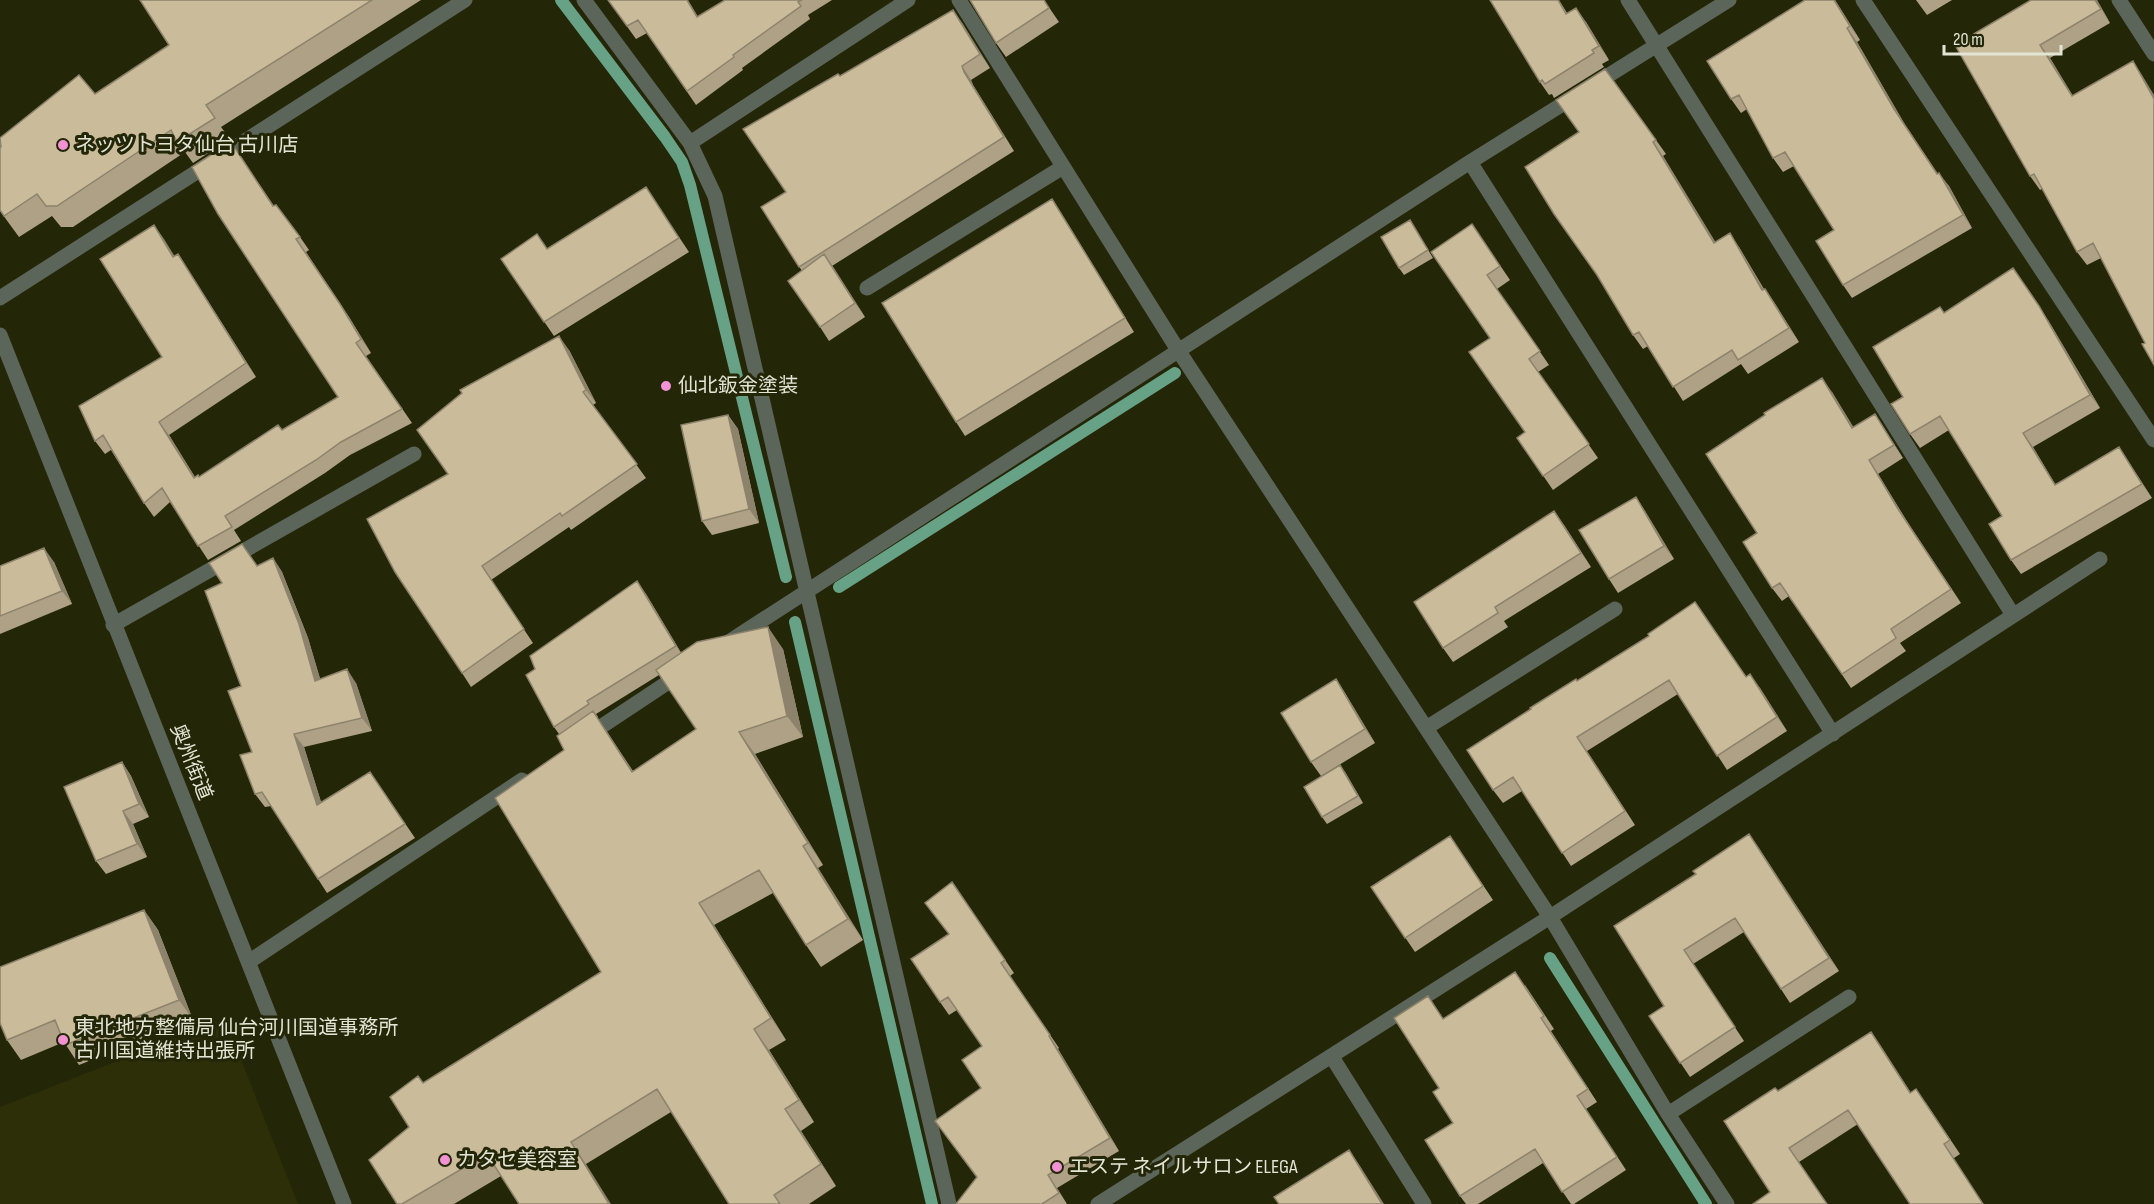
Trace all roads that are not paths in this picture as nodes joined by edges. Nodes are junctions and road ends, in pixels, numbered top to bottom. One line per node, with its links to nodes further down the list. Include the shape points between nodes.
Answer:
1 (465, 0): 15 (street)
2 (584, 0): 11 (street)
3 (908, 0): 11 (street)
4 (959, 0): 13 (street)
5 (1628, 0): 9 (street)
6 (1729, 0): 9 (street)
7 (1863, 0): 18 (street)
8 (2119, 0): 10 (street)
9 (1656, 46): 12 (street); 23 (street)
10 (2154, 54)
11 (690, 143): 21 (street, via 715,196)
12 (1470, 162): 17 (street); 28 (street)
13 (1063, 167): 14 (street); 17 (street)
14 (867, 288)
15 (0, 298)
16 (0, 335): 24 (street, 奥州街道)
17 (1178, 350): 21 (street); 27 (street)
18 (2154, 440)
19 (414, 454): 24 (street)
20 (2100, 559): 23 (street)
21 (807, 589): 25 (street); 37 (street)
22 (1615, 609): 27 (street)
23 (2013, 615): 28 (street)
24 (113, 625): 32 (street, 奥州街道)
25 (717, 649)
26 (698, 662): 29 (street)
27 (1426, 729): 31 (street)
28 (1833, 734): 31 (street)
29 (578, 742)
30 (538, 769): 32 (street)
31 (1550, 917): 34 (street); 35 (street)
32 (250, 962): 36 (street, 奥州街道)
33 (1849, 997): 35 (street)
34 (1332, 1057): 38 (street); 39 (street)
35 (1668, 1114): 40 (street)
36 (344, 1204)
37 (949, 1204)
38 (1098, 1204)
39 (1424, 1204)
40 (1727, 1204)

